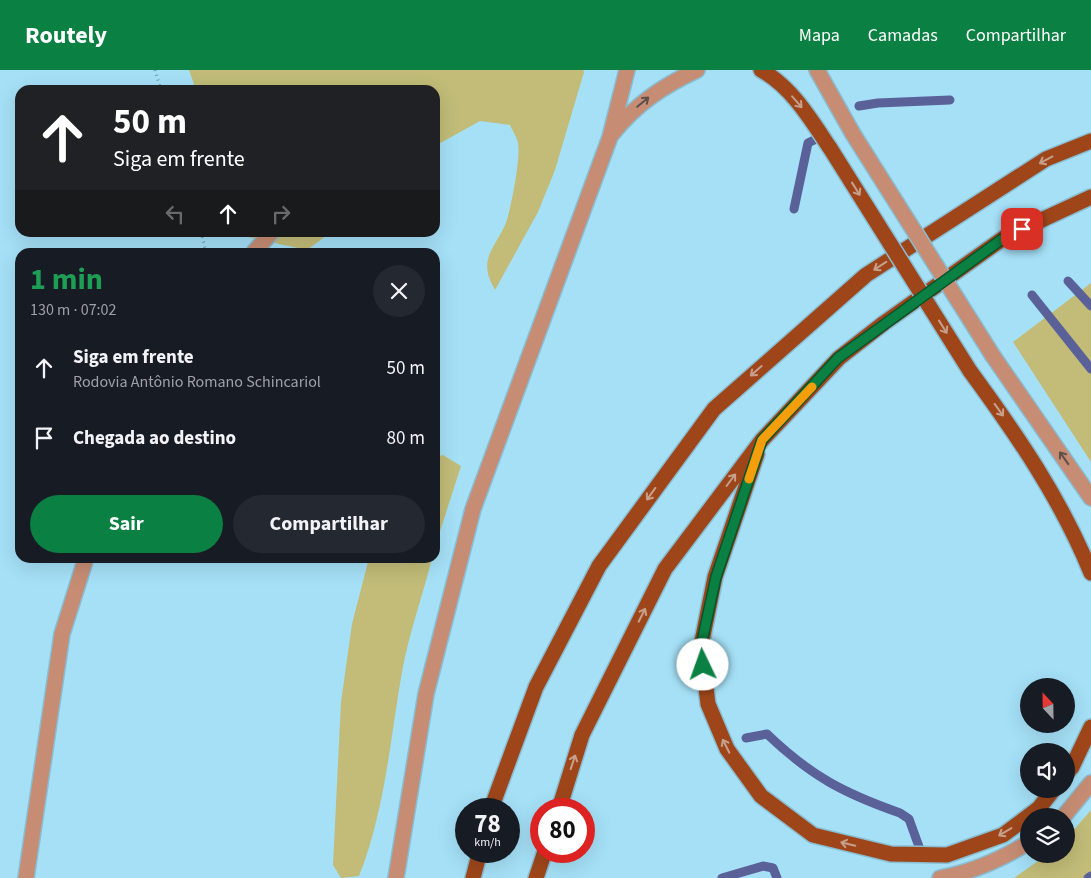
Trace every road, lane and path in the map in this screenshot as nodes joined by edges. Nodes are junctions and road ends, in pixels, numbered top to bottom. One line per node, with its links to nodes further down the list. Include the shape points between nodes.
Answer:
1 (155, 70): 6 (path)
2 (627, 70): 7 (street)
3 (698, 70): 7 (street, one-way to 3, via 644,101 666,85)
4 (761, 70): 15 (highway, one-way to 15, bridge, via 776,78 830,148 970,371 1020,439 1056,497)
5 (817, 70): 13 (street, one-way to 5, bridge, via 993,356 853,134)
6 (160, 85)
7 (610, 137): 27 (street, via 473,509 426,694)
8 (1091, 141): 19 (highway, one-way to 19, via 1046,159 866,275 714,409 599,566 536,687)
9 (1091, 197): 12 (highway, via 1005,237 884,323 838,358)
10 (268, 237): 11 (street)
11 (258, 248)
12 (762, 440): 20 (highway, one-way to 12, via 582,735 665,569); 21 (highway, one-way to 12, via 1003,835 947,855 891,854 813,835 762,796 727,749 708,704 701,646 716,577)
13 (1091, 498)
14 (84, 563): 26 (street, via 62,634)
15 (1091, 573)
16 (1091, 727): 17 (highway)
17 (1075, 761)
18 (1091, 783): 22 (street)
19 (495, 798)
20 (562, 798)
21 (1046, 798)
22 (1071, 808)
23 (1020, 848): 30 (street, via 1008,855)
24 (477, 863): 28 (highway)
25 (541, 863): 29 (highway)
26 (26, 878)
27 (396, 878)
28 (473, 878)
29 (536, 878)
30 (940, 878)

